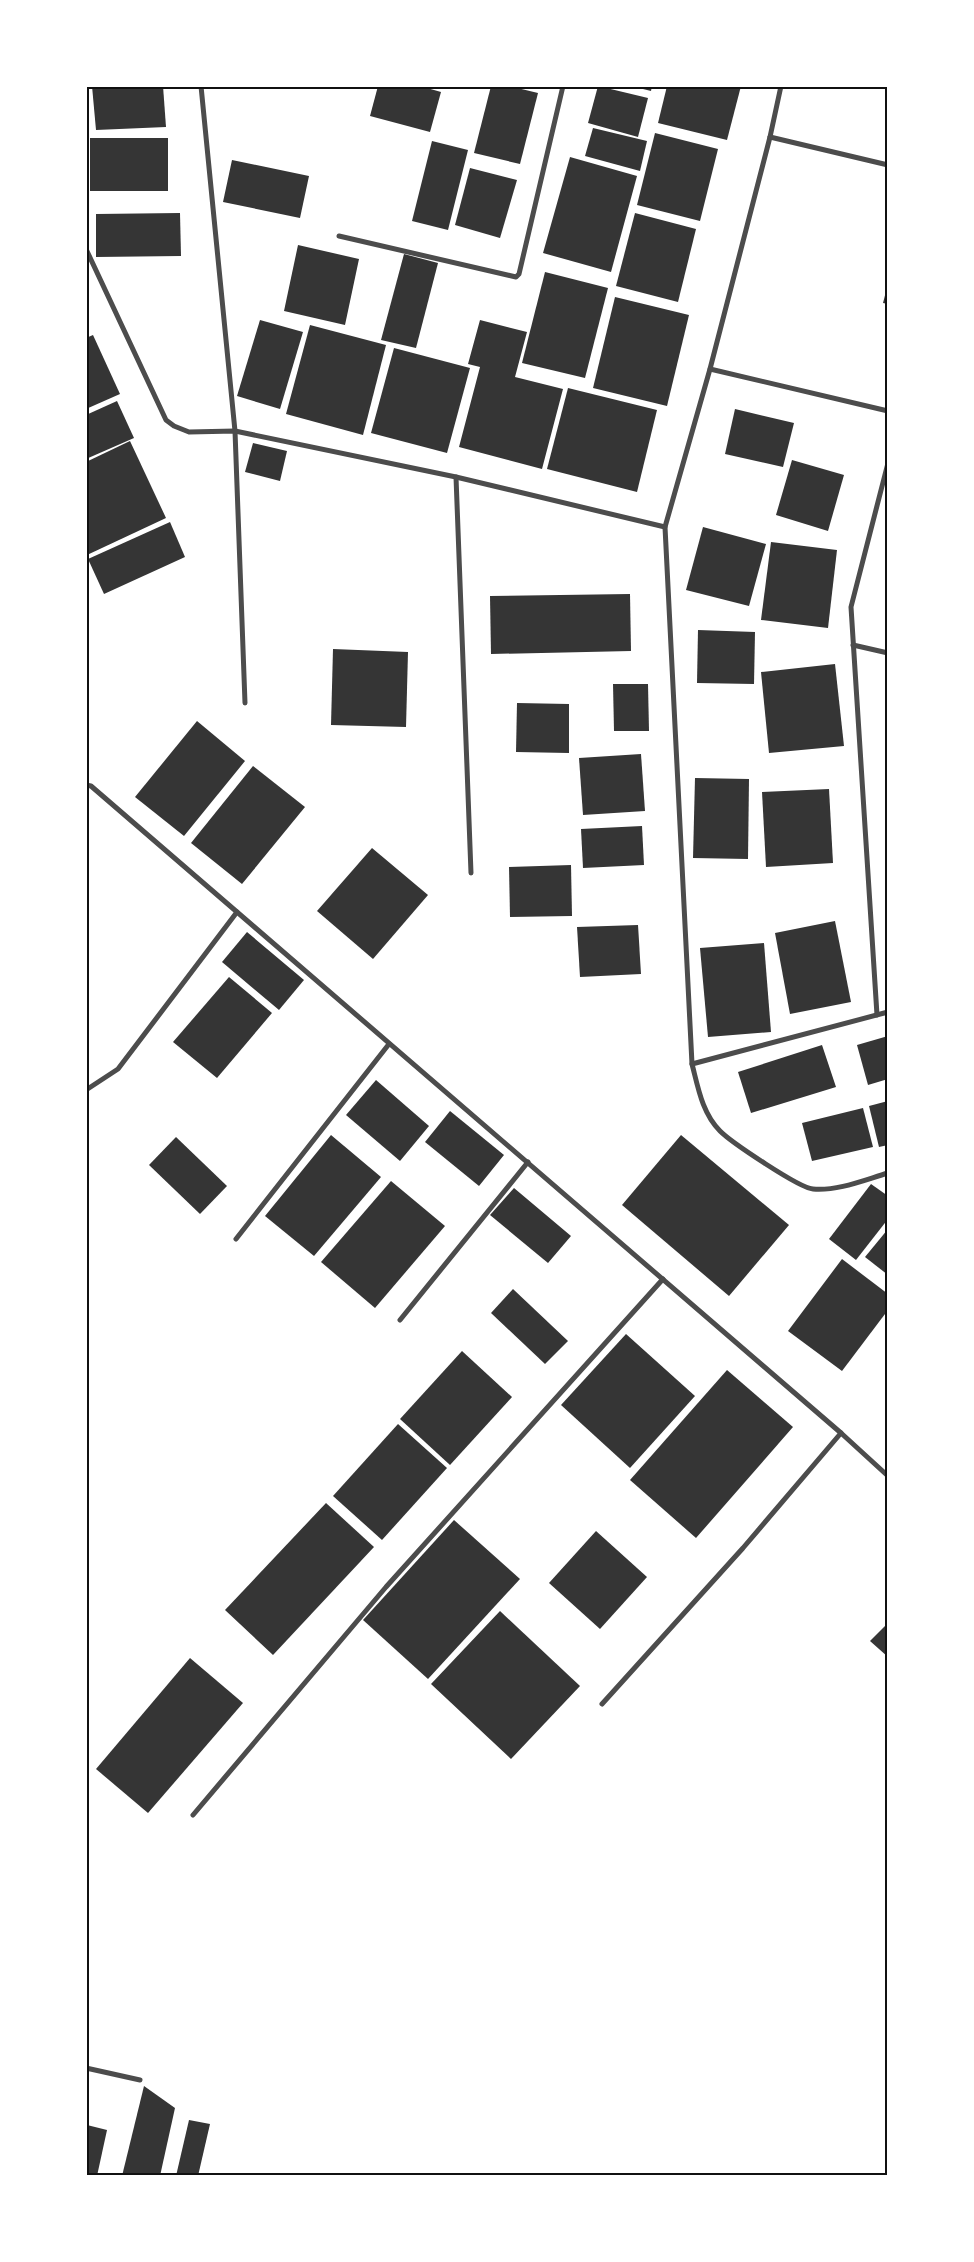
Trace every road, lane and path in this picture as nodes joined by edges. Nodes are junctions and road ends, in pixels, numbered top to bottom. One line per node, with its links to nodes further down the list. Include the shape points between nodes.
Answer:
1 (202, 86): 10 (street)
2 (563, 86): 6 (street, via 516,277)
3 (781, 86): 4 (street)
4 (770, 137): 5 (street); 8 (street)
5 (888, 165)
6 (339, 236)
7 (86, 249): 10 (street, via 166,420 189,432)
8 (710, 370): 9 (street); 13 (street)
9 (888, 411)
10 (235, 431): 12 (street); 16 (street)
11 (888, 463): 14 (street, via 851,607)
12 (456, 477): 13 (street); 19 (street)
13 (666, 527): 24 (street)
14 (853, 645): 15 (street); 22 (street)
15 (888, 653)
16 (245, 702)
17 (89, 786): 18 (street); 20 (street)
18 (86, 793)
19 (471, 873)
20 (237, 912): 23 (street); 25 (street, via 118,1069)
21 (888, 1012): 22 (street)
22 (877, 1014): 24 (street)
23 (390, 1044): 26 (street); 28 (street)
24 (692, 1064): 27 (street, via 701,1102 719,1130 790,1180 812,1190 838,1187)
25 (86, 1090)
26 (528, 1162): 29 (street); 30 (street)
27 (888, 1173)
28 (236, 1239)
29 (663, 1279): 31 (street); 34 (street, via 386,1587)
30 (400, 1320)
31 (841, 1433): 32 (street); 33 (street, via 743,1548)
32 (888, 1476)
33 (602, 1704)
34 (193, 1814)
35 (86, 2068): 36 (street)
36 (140, 2080)

